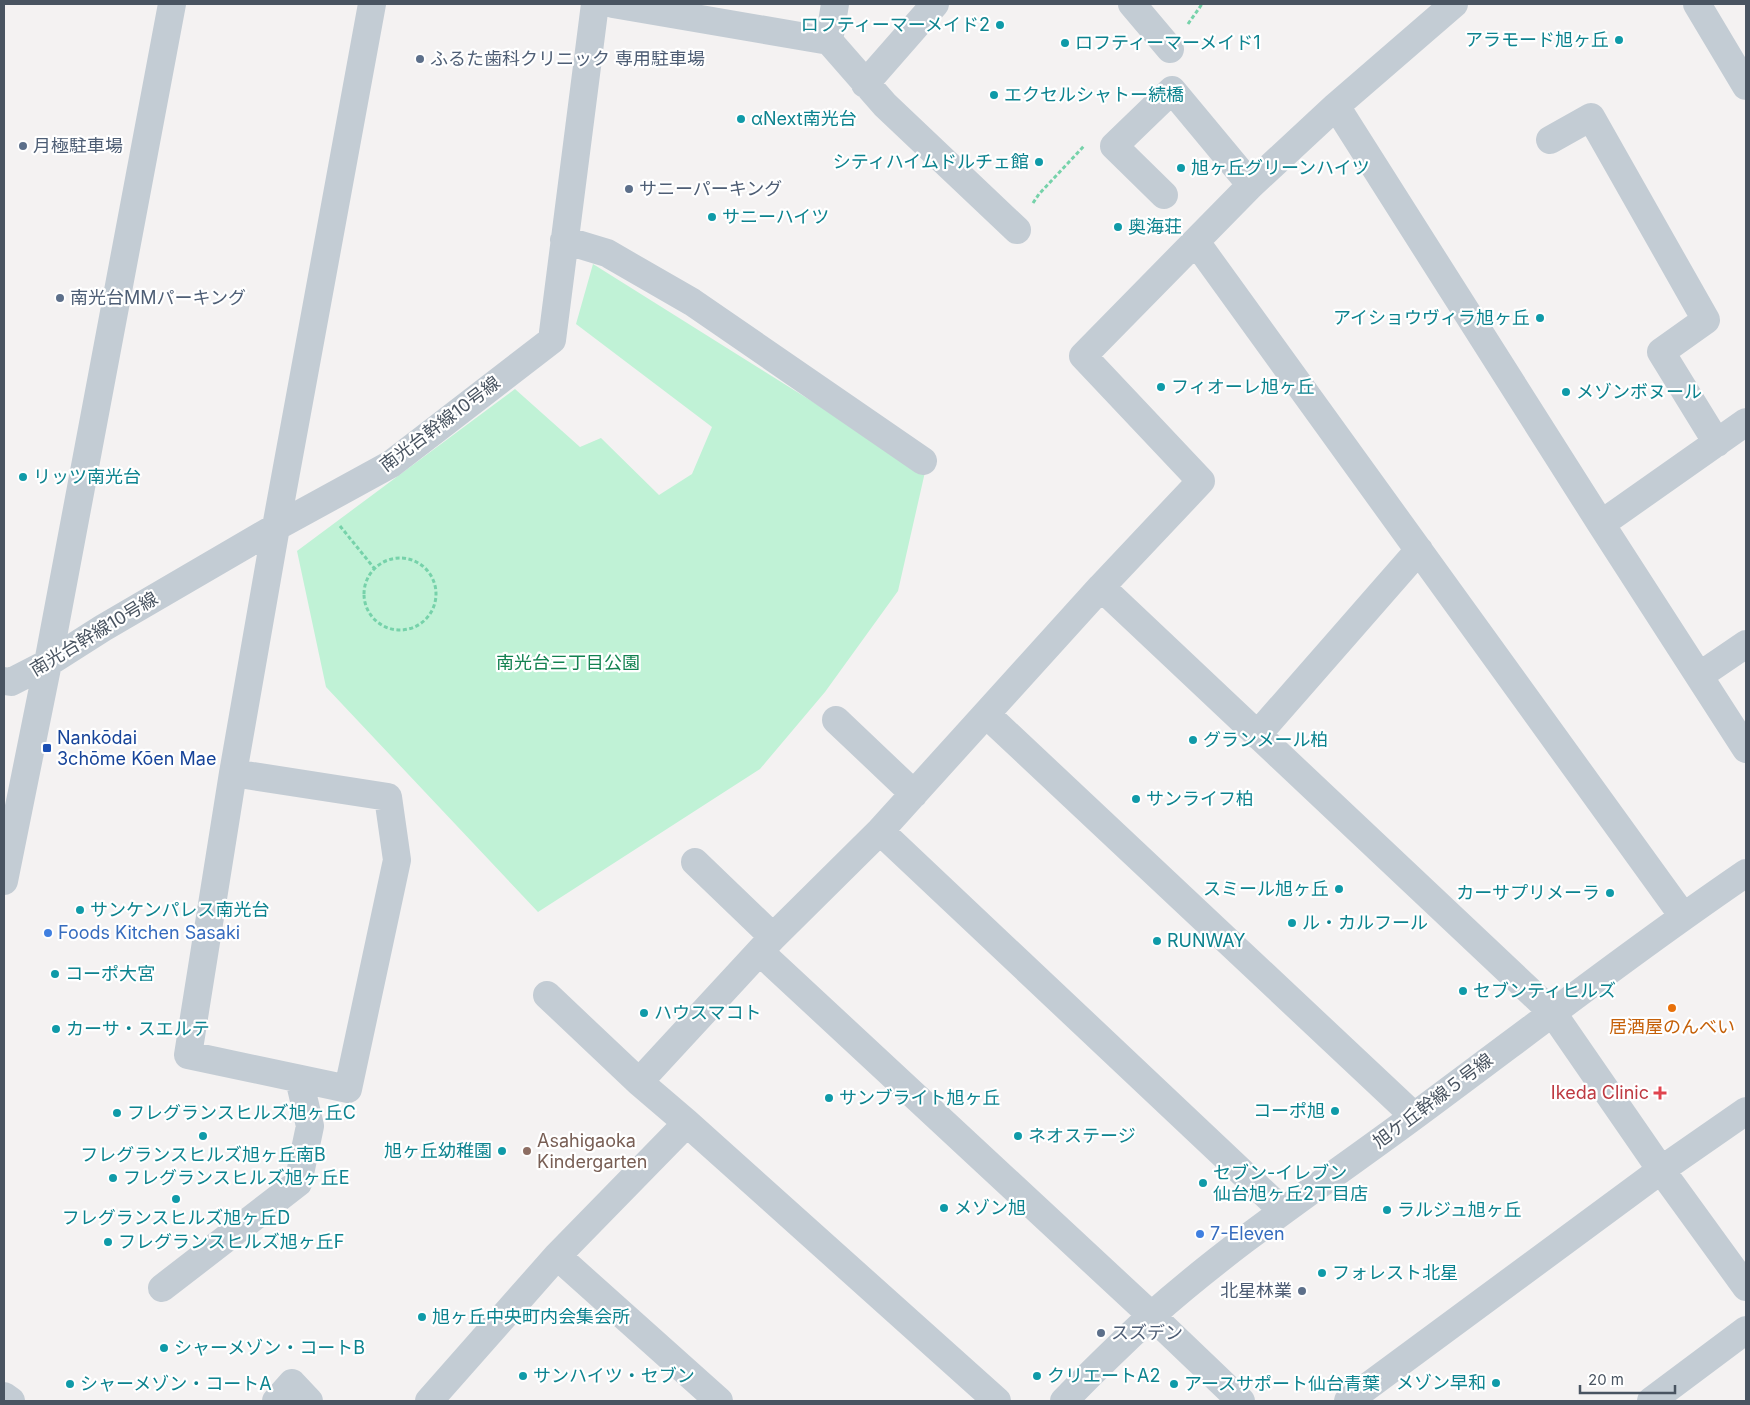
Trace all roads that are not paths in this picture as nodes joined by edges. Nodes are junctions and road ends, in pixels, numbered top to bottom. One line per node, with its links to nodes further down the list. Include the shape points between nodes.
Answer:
1 (172, 4): 29 (street)
2 (372, 4): 25 (street)
3 (595, 4): 19 (street, 南光台幹線10号線)
4 (612, 4): 10 (street)
5 (835, 4): 10 (street)
6 (935, 4): 12 (street)
7 (1132, 4): 11 (street)
8 (1454, 4): 14 (street)
9 (1697, 4): 13 (street)
10 (829, 41): 12 (street)
11 (1170, 49)
12 (866, 84): 18 (street)
13 (1746, 86)
14 (1336, 106): 16 (street); 24 (street)
15 (1550, 140): 22 (street, via 1591,117 1706,320 1660,352)
16 (1251, 185): 17 (street, via 1172,90 1114,146); 20 (street)
17 (1164, 195)
18 (1017, 230)
19 (564, 240): 23 (street, via 607,253 692,302); 25 (street, 南光台幹線10号線, via 552,340 391,464)
20 (1196, 242): 26 (street); 27 (street, via 1083,356 1200,481)
21 (1746, 422): 22 (street)
22 (1717, 443): 24 (street)
23 (923, 461)
24 (1601, 524): 30 (street)
25 (276, 527): 29 (street, 南光台幹線10号線); 36 (street)
26 (1419, 550): 34 (street); 42 (street)
27 (1101, 587): 32 (street); 34 (street)
28 (1746, 644): 30 (street)
29 (48, 663): 31 (street, 南光台幹線10号線, via 11,682); 41 (street)
30 (1699, 676): 35 (street)
31 (4, 681)
32 (986, 715): 37 (street); 49 (street)
33 (836, 720): 37 (street)
34 (1257, 735): 45 (street)
35 (1746, 749)
36 (233, 773): 46 (street, via 188,1055); 46 (street, via 388,797 397,860 348,1090)
37 (914, 794): 38 (street)
38 (880, 831): 43 (street); 52 (street)
39 (695, 862): 43 (street)
40 (1746, 873): 42 (street, 旭ケ丘幹線５号線)
41 (4, 881)
42 (1683, 916): 45 (street, 旭ケ丘幹線５号線)
43 (767, 945): 47 (street); 56 (street)
44 (547, 995): 47 (street)
45 (1552, 1012): 49 (street, 旭ケ丘幹線５号線); 51 (street)
46 (300, 1079): 55 (street, via 310,1126 298,1183)
47 (639, 1082): 50 (street)
48 (1746, 1111): 51 (street)
49 (1414, 1116): 52 (street, 旭ケ丘幹線５号線)
50 (687, 1122): 53 (street); 64 (street)
51 (1661, 1170): 54 (street); 67 (street)
52 (1283, 1211): 56 (street, 旭ケ丘幹線５号線)
53 (557, 1256): 59 (street); 63 (street)
54 (1746, 1287)
55 (162, 1288)
56 (1152, 1316): 65 (street, 旭ケ丘幹線５号線); 66 (street)
57 (1746, 1330): 68 (street)
58 (4, 1396): 60 (street)
59 (438, 1398)
60 (11, 1401)
61 (276, 1401): 62 (street, via 292,1383)
62 (309, 1401)
63 (719, 1401)
64 (997, 1401)
65 (1064, 1401)
66 (1241, 1401)
67 (1348, 1401)
68 (1652, 1401)

